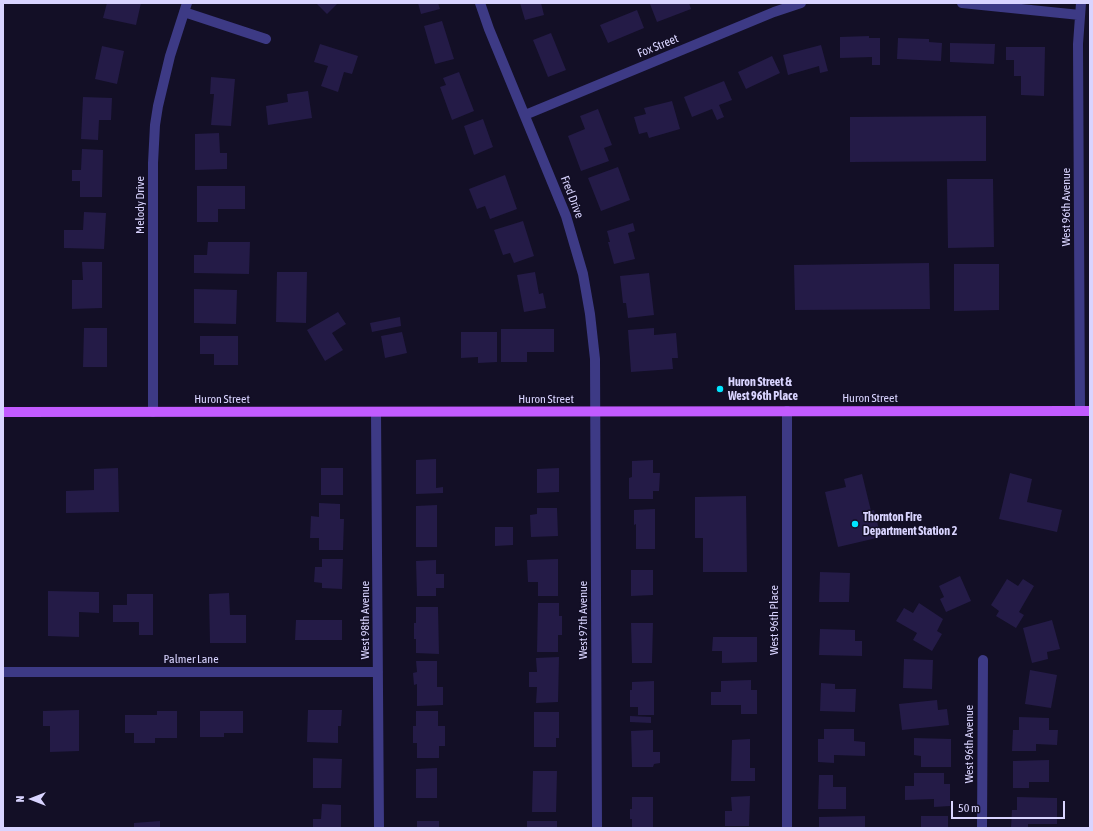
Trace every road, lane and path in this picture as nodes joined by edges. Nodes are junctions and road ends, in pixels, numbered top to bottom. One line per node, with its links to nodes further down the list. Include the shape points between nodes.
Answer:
1 (480, 3): 8 (street, Fred Drive)
2 (801, 3): 8 (street, Fox Street)
3 (962, 3): 6 (street)
4 (1081, 3): 6 (street, West 96th Avenue)
5 (186, 7): 7 (street); 12 (street, Melody Drive, via 170,56 155,125)
6 (1080, 15): 10 (street, West 96th Avenue, via 1078,44)
7 (266, 39)
8 (525, 115): 14 (street, Fred Drive, via 566,216 583,274 595,359)
9 (787, 411): 10 (main road, Huron Street); 14 (main road, Huron Street); 20 (street, West 96th Place)
10 (1085, 411)
11 (3, 412): 12 (main road, Huron Street)
12 (153, 412): 13 (main road, Huron Street)
13 (376, 412): 14 (main road, Huron Street); 17 (street, West 98th Avenue)
14 (596, 412): 19 (street, West 97th Avenue)
15 (983, 660): 21 (street, West 96th Avenue)
16 (3, 672): 17 (street, Palmer Lane)
17 (378, 672): 18 (street, West 98th Avenue)
18 (379, 828)
19 (597, 828)
20 (787, 828)
21 (982, 828)

